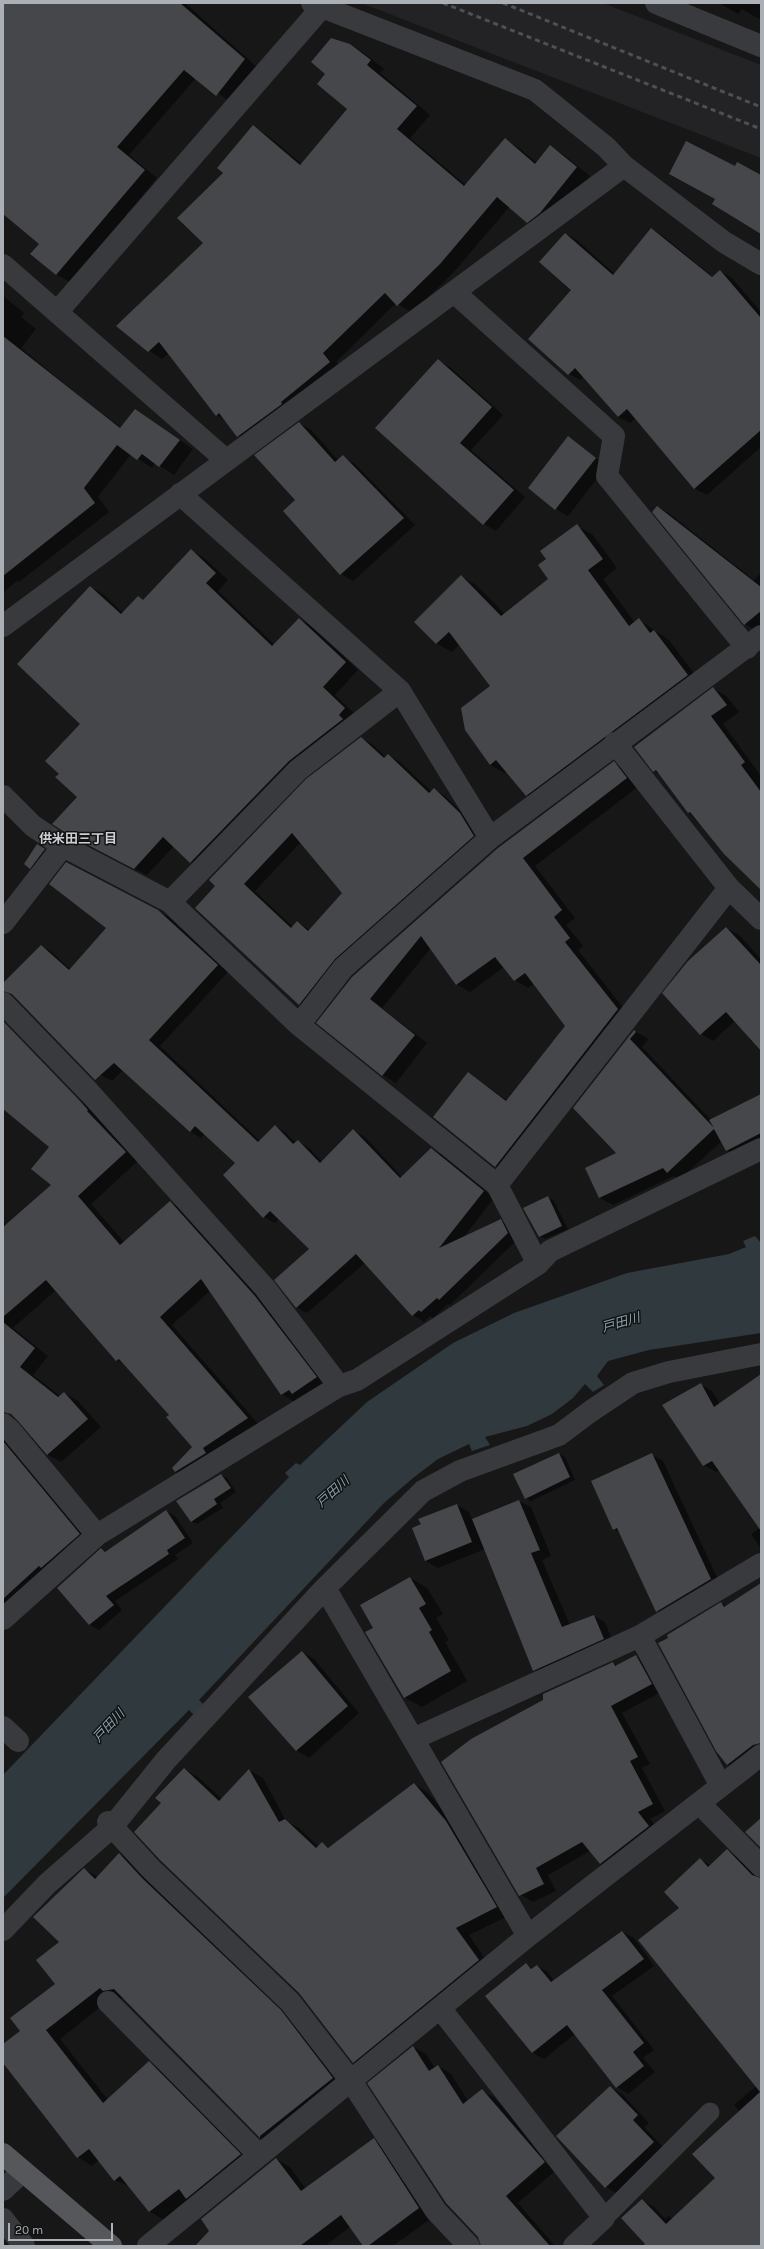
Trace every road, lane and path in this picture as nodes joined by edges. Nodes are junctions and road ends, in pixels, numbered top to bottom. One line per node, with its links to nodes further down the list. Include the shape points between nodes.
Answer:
1 (656, 3): 3 (street)
2 (317, 5): 4 (street, via 535,90 606,147); 8 (street)
3 (760, 44)
4 (624, 166): 5 (street, via 724,242); 7 (street)
5 (761, 264)
6 (3, 265): 8 (street)
7 (454, 292): 9 (street); 12 (street, via 614,436 607,476)
8 (58, 311): 9 (street)
9 (226, 460): 10 (street)
10 (180, 494): 11 (street); 13 (street)
11 (3, 626)
12 (754, 642): 14 (street)
13 (400, 691): 16 (street); 19 (street, via 298,770)
14 (615, 743): 16 (street); 18 (street)
15 (3, 796): 17 (street, via 33,826)
16 (490, 838): 23 (street, via 343,968)
17 (63, 846): 19 (street); 21 (street)
18 (729, 888): 20 (street); 25 (street)
19 (170, 902): 23 (street)
20 (761, 919)
21 (3, 923)
22 (3, 1003): 28 (street, via 89,1092 265,1288)
23 (299, 1025): 25 (street)
24 (761, 1149): 26 (street, via 550,1250)
25 (497, 1185): 26 (street)
26 (538, 1264): 28 (street, via 358,1380)
27 (761, 1354): 32 (street, via 669,1372 633,1384 559,1435 460,1471 423,1491)
28 (339, 1386): 30 (street)
29 (3, 1424): 30 (street)
30 (97, 1535): 33 (street)
31 (761, 1564): 34 (street)
32 (325, 1588): 35 (street); 39 (street, via 166,1760)
33 (3, 1619)
34 (640, 1636): 35 (street); 37 (street)
35 (413, 1739): 42 (street)
36 (761, 1755): 37 (street)
37 (721, 1786): 38 (street)
38 (699, 1803): 40 (street); 42 (street)
39 (110, 1825): 41 (street, via 47,1884); 45 (street, via 151,1869 290,2002)
40 (761, 1866)
41 (3, 1930)
42 (528, 1936): 44 (street)
43 (108, 2002): 48 (street)
44 (440, 2008): 45 (street); 51 (street)
45 (351, 2081): 48 (street); 56 (street, via 436,2211)
46 (710, 2112): 51 (lane)
47 (3, 2154): 49 (main road)
48 (259, 2155): 55 (street)
49 (23, 2171): 50 (street); 54 (main road)
50 (3, 2190)
51 (604, 2218): 57 (street)
52 (3, 2219): 53 (street)
53 (24, 2246)
54 (111, 2246)
55 (148, 2246)
56 (469, 2246)
57 (574, 2246)

